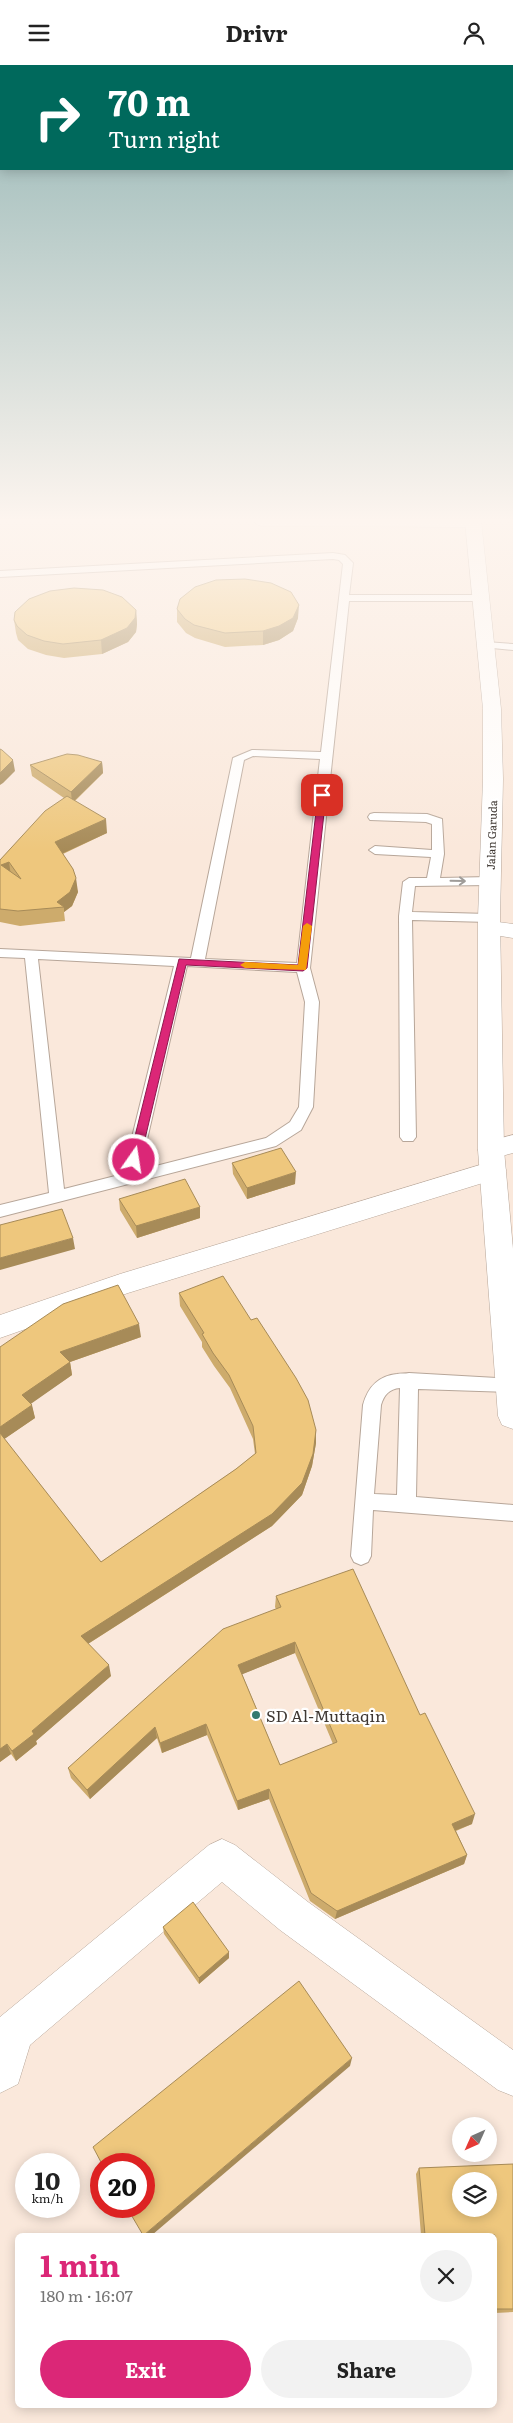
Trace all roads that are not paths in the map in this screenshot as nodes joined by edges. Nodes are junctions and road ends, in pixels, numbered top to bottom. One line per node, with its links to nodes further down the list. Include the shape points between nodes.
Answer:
1 (341, 630): 5 (lane)
2 (485, 630): 3 (main road, Jalan Garuda)
3 (486, 645): 4 (lane); 10 (main road, Jalan Garuda, via 492,709)
4 (513, 647)
5 (327, 756): 17 (lane, via 252,753 239,757); 18 (lane)
6 (374, 817): 8 (lane, via 434,819 438,822)
7 (375, 850): 8 (lane)
8 (438, 854): 9 (lane)
9 (433, 881): 10 (lane, one-way to 10); 11 (lane, via 409,882)
10 (490, 881): 12 (main road, Jalan Garuda)
11 (405, 916): 12 (lane); 19 (lane)
12 (490, 923): 13 (main road); 20 (main road, Jalan Garuda)
13 (513, 931)
14 (0, 953): 15 (lane)
15 (31, 955): 16 (lane); 22 (lane)
16 (182, 961): 17 (lane); 21 (lane)
17 (197, 963): 18 (lane)
18 (303, 968): 21 (lane, via 312,1001 306,1107 296,1126 272,1142)
19 (408, 1137)
20 (499, 1155): 24 (main road); 26 (main road, Jalan Garuda)
21 (130, 1178): 22 (lane)
22 (57, 1197): 23 (lane)
23 (0, 1211)
24 (0, 1327)
25 (409, 1380): 26 (lane); 28 (lane, via 385,1383 373,1397); 29 (lane)
26 (510, 1385): 27 (main road, Jalan Garuda)
27 (513, 1416)
28 (364, 1501): 29 (lane); 31 (lane)
29 (406, 1503): 30 (lane)
30 (513, 1513)
31 (361, 1556)
32 (0, 2072): 33 (main road, via 13,2033 222,1858 294,1916)
33 (513, 2075)

